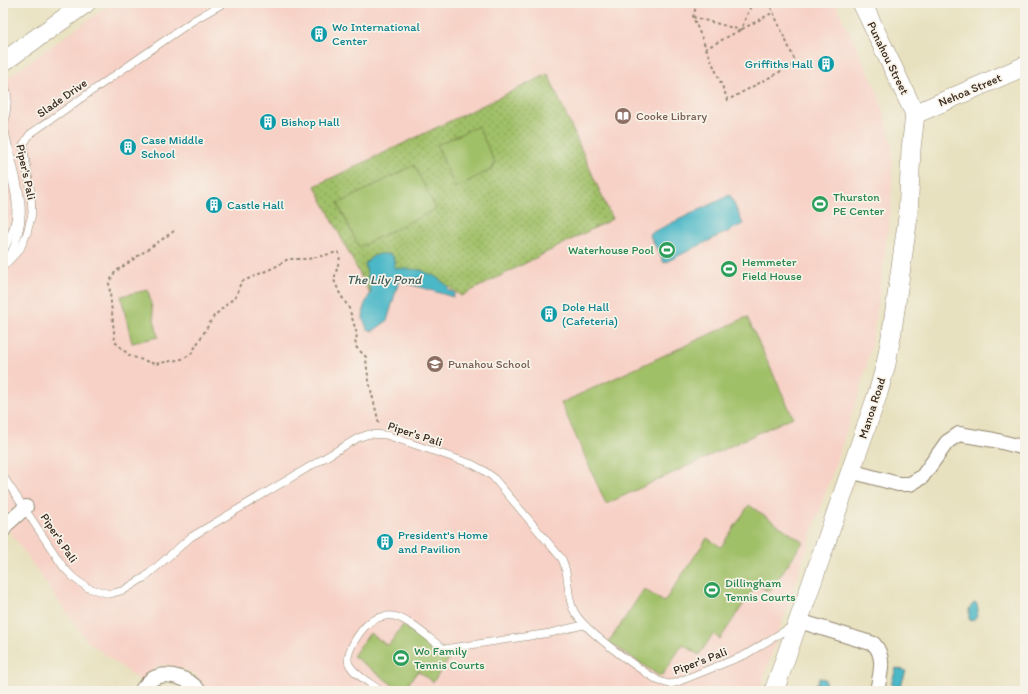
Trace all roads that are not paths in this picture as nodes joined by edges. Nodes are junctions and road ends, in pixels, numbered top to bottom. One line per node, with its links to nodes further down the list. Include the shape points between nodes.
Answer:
1 (86, 3): 4 (main road)
2 (224, 3): 12 (lane, Slade Drive, via 30,134 23,145 32,214 20,249)
3 (862, 3): 9 (main road, Punahou Street)
4 (3, 62)
5 (1025, 66): 9 (main road, Nehoa Street)
6 (3, 79): 7 (lane, Piper's Pali)
7 (8, 102): 8 (lane); 12 (lane, Piper's Pali, via 5,131 22,198 22,213 16,243)
8 (3, 113)
9 (915, 114): 14 (main road, Manoa Road, via 908,217 886,364)
10 (3, 148): 11 (lane, Piper's Pali, via 17,198 14,229)
11 (3, 251)
12 (4, 266)
13 (1025, 448): 14 (street, via 959,434 947,442 922,477 910,484 898,484)
14 (850, 471): 18 (main road, Manoa Road)
15 (3, 476): 16 (lane, Piper's Pali)
16 (26, 507): 17 (street); 19 (lane, Piper's Pali, via 64,568 88,588 110,594 124,590 145,577 191,537 358,438 380,434 472,464 493,477 562,559 566,568 571,603)
17 (3, 531)
18 (799, 621): 19 (lane, Piper's Pali, via 745,655 669,684 656,679); 23 (main road, Manoa Road); 24 (street, via 874,644 882,661)
19 (583, 625): 22 (lane, via 550,633 444,649 403,619 392,616 380,618 370,622 363,629 347,654 352,670)
20 (141, 691): 21 (street, via 152,678 165,676 186,680)
21 (199, 691)
22 (381, 691)
23 (774, 691)
24 (877, 691)

